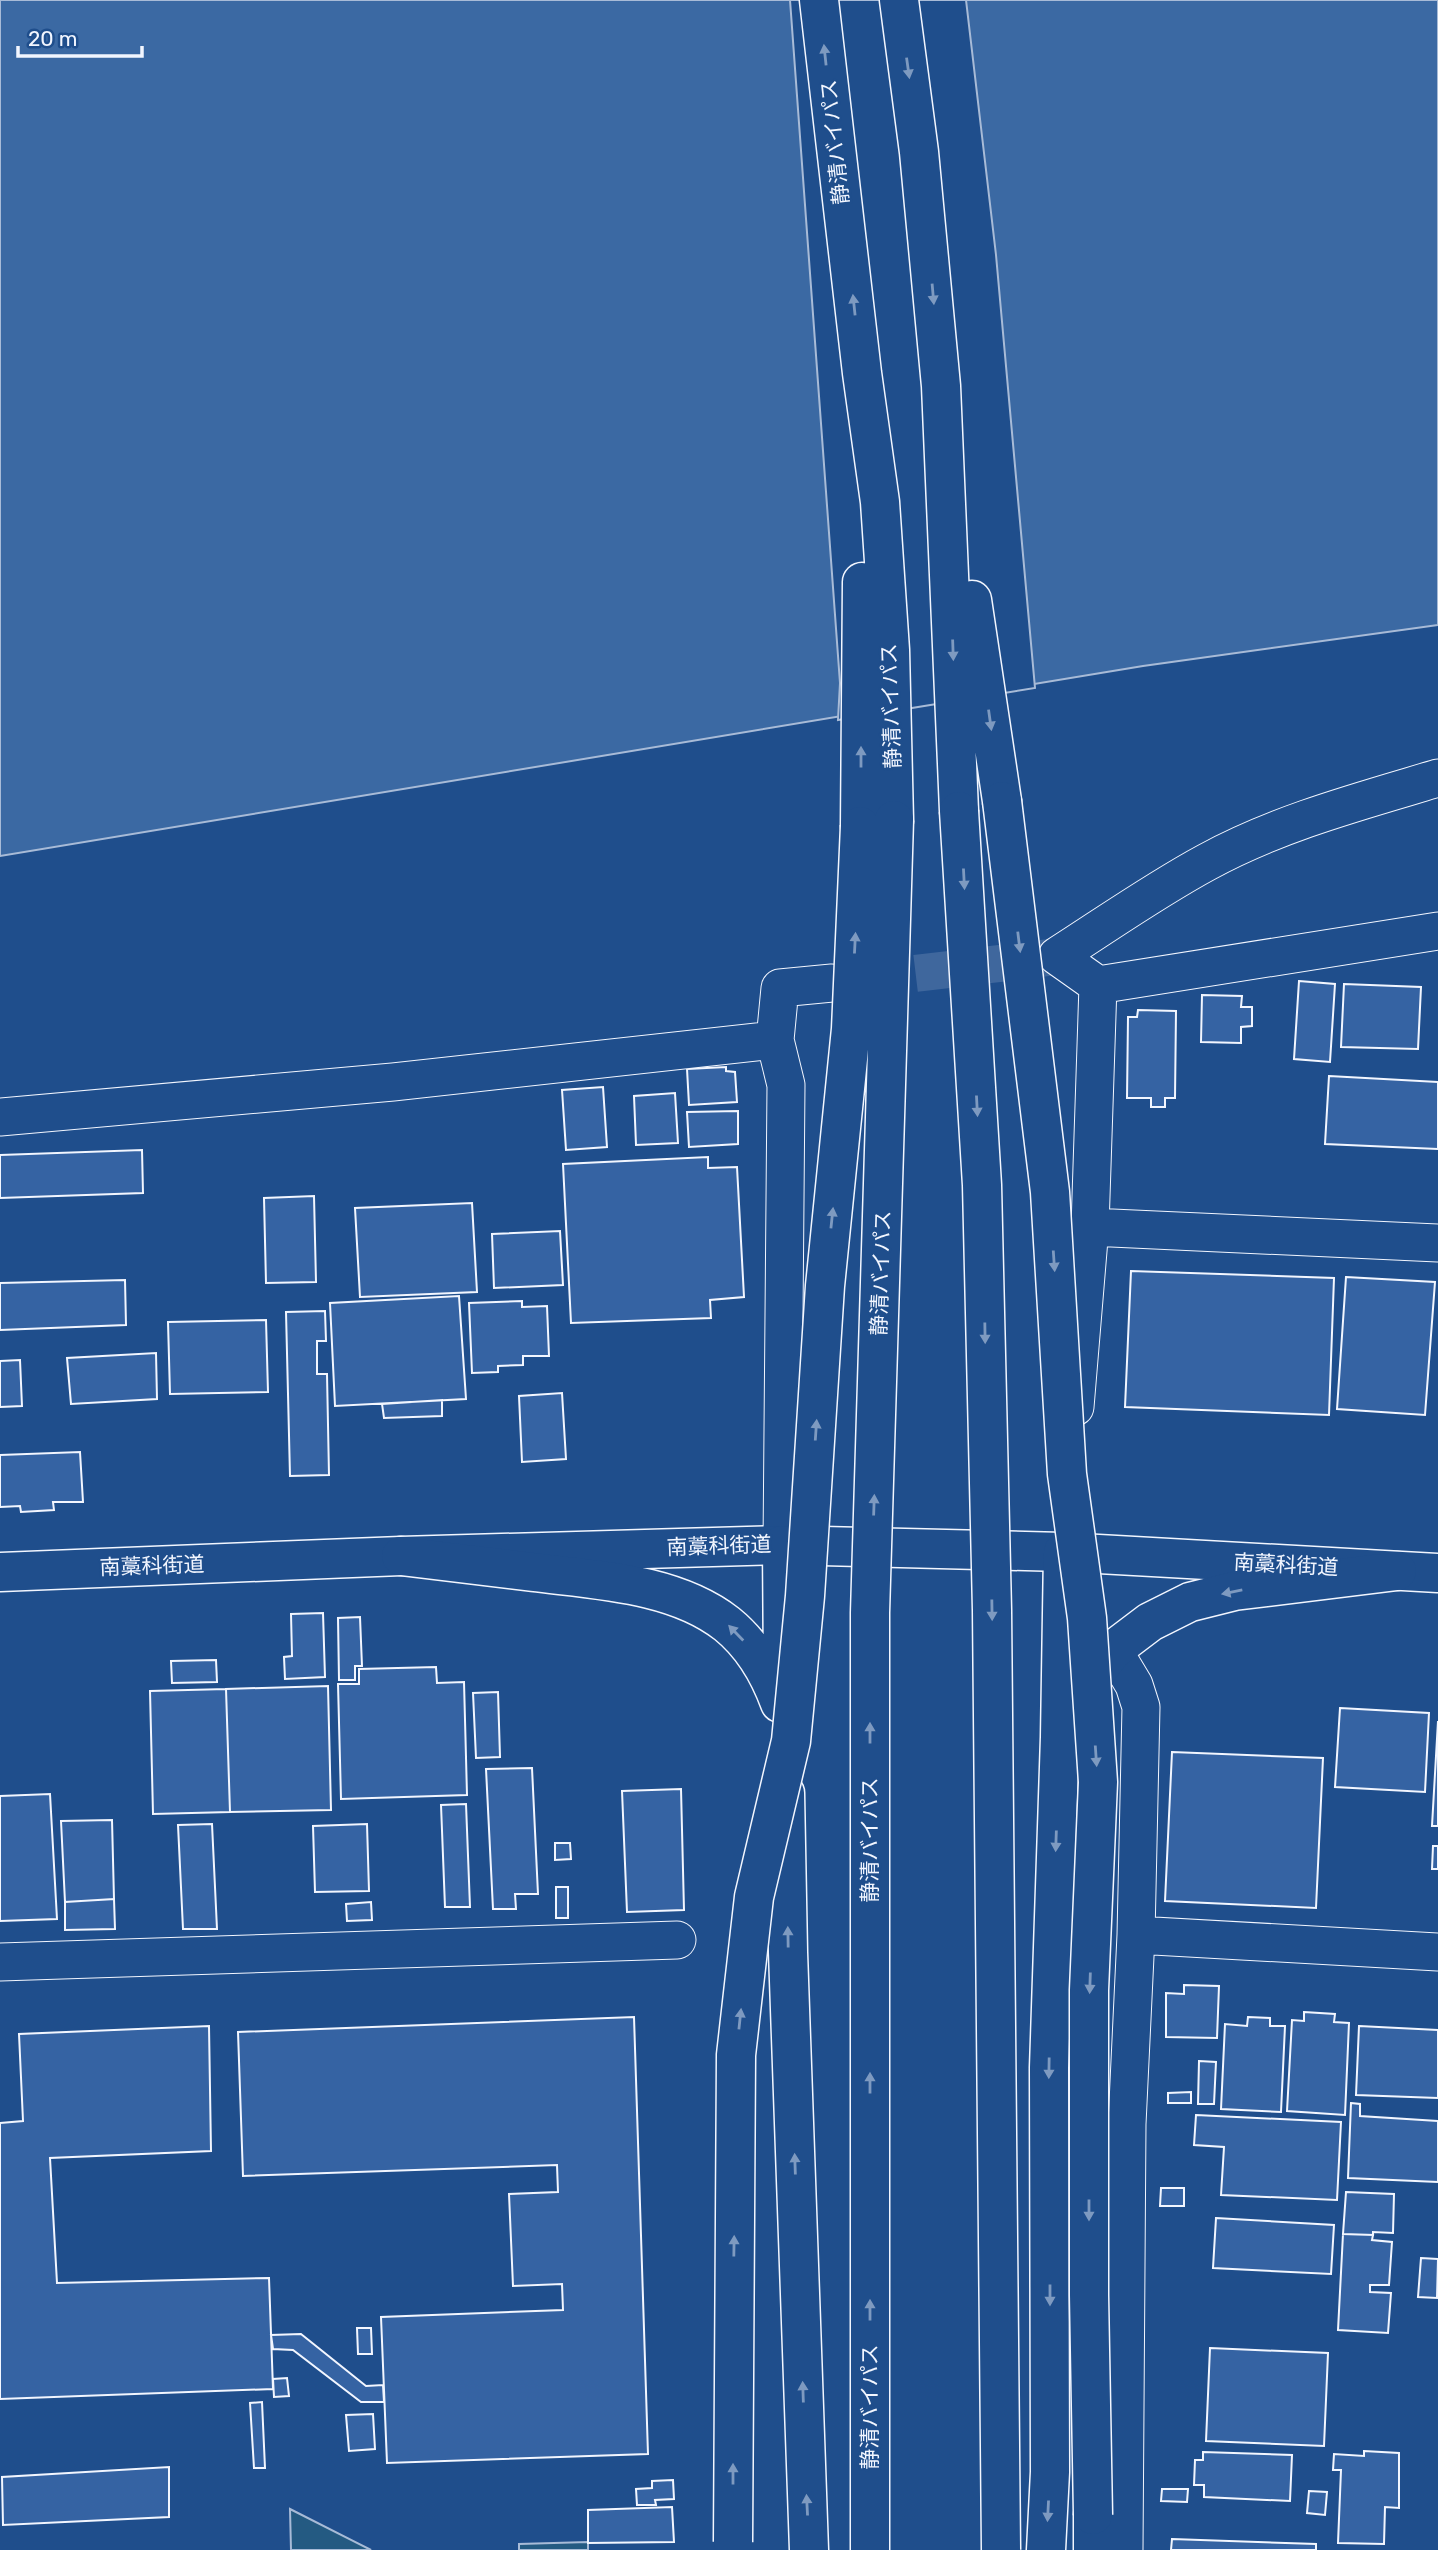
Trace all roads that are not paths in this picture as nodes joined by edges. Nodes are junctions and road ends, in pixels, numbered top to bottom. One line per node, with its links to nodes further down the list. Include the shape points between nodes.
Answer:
1 (819, 0): 3 (main road, 静清バイパス, one-way to 1)
2 (899, 0): 4 (main road, one-way to 4)
3 (862, 373): 27 (main road, one-way to 3, bridge, via 736,2055 754,1897 791,1741 825,1286 851,1029 860,826); 29 (main road, 静清バイパス, one-way to 3, bridge, via 870,1613 894,820 880,502)
4 (941, 386): 26 (main road, one-way to 26, bridge, via 1002,802 1050,1192 1067,1474 1087,1618 1098,1782 1090,1990); 30 (main road, one-way to 30, bridge, via 982,1185 992,1610)
5 (1438, 778): 8 (street, via 1272,832 1209,861 1057,956)
6 (1438, 930): 8 (street)
7 (832, 983): 9 (street, via 780,988)
8 (1098, 985): 11 (street)
9 (775, 1040): 10 (street, via 393,1082); 13 (street, via 786,1085)
10 (0, 1117)
11 (1090, 1227): 12 (street); 14 (street)
12 (1438, 1243)
13 (782, 1545): 14 (main road, 南藁科街道); 15 (main road, 南藁科街道); 20 (main road)
14 (1063, 1552): 16 (main road, 南藁科街道); 21 (main road)
15 (401, 1556): 17 (main road, 南藁科街道); 20 (main road, one-way to 15, via 753,1650 727,1624 680,1597 627,1584)
16 (1397, 1571): 18 (main road, 南藁科街道); 19 (main road, one-way to 19, via 1234,1591 1190,1602 1150,1622)
17 (0, 1572)
18 (1438, 1573)
19 (1114, 1650): 21 (main road, via 1083,1689); 22 (street, via 1141,1707)
20 (784, 1712): 28 (main road, one-way to 20)
21 (1060, 1737): 31 (main road, one-way to 31, via 1049,2068 1050,2472)
22 (1136, 1935): 24 (street); 32 (street, via 1126,2124)
23 (677, 1940): 25 (street)
24 (1438, 1952)
25 (0, 1962)
26 (1093, 2533)
27 (734, 2546)
28 (809, 2550)
29 (870, 2550)
30 (1001, 2550)
31 (1046, 2550)
32 (1124, 2550)

